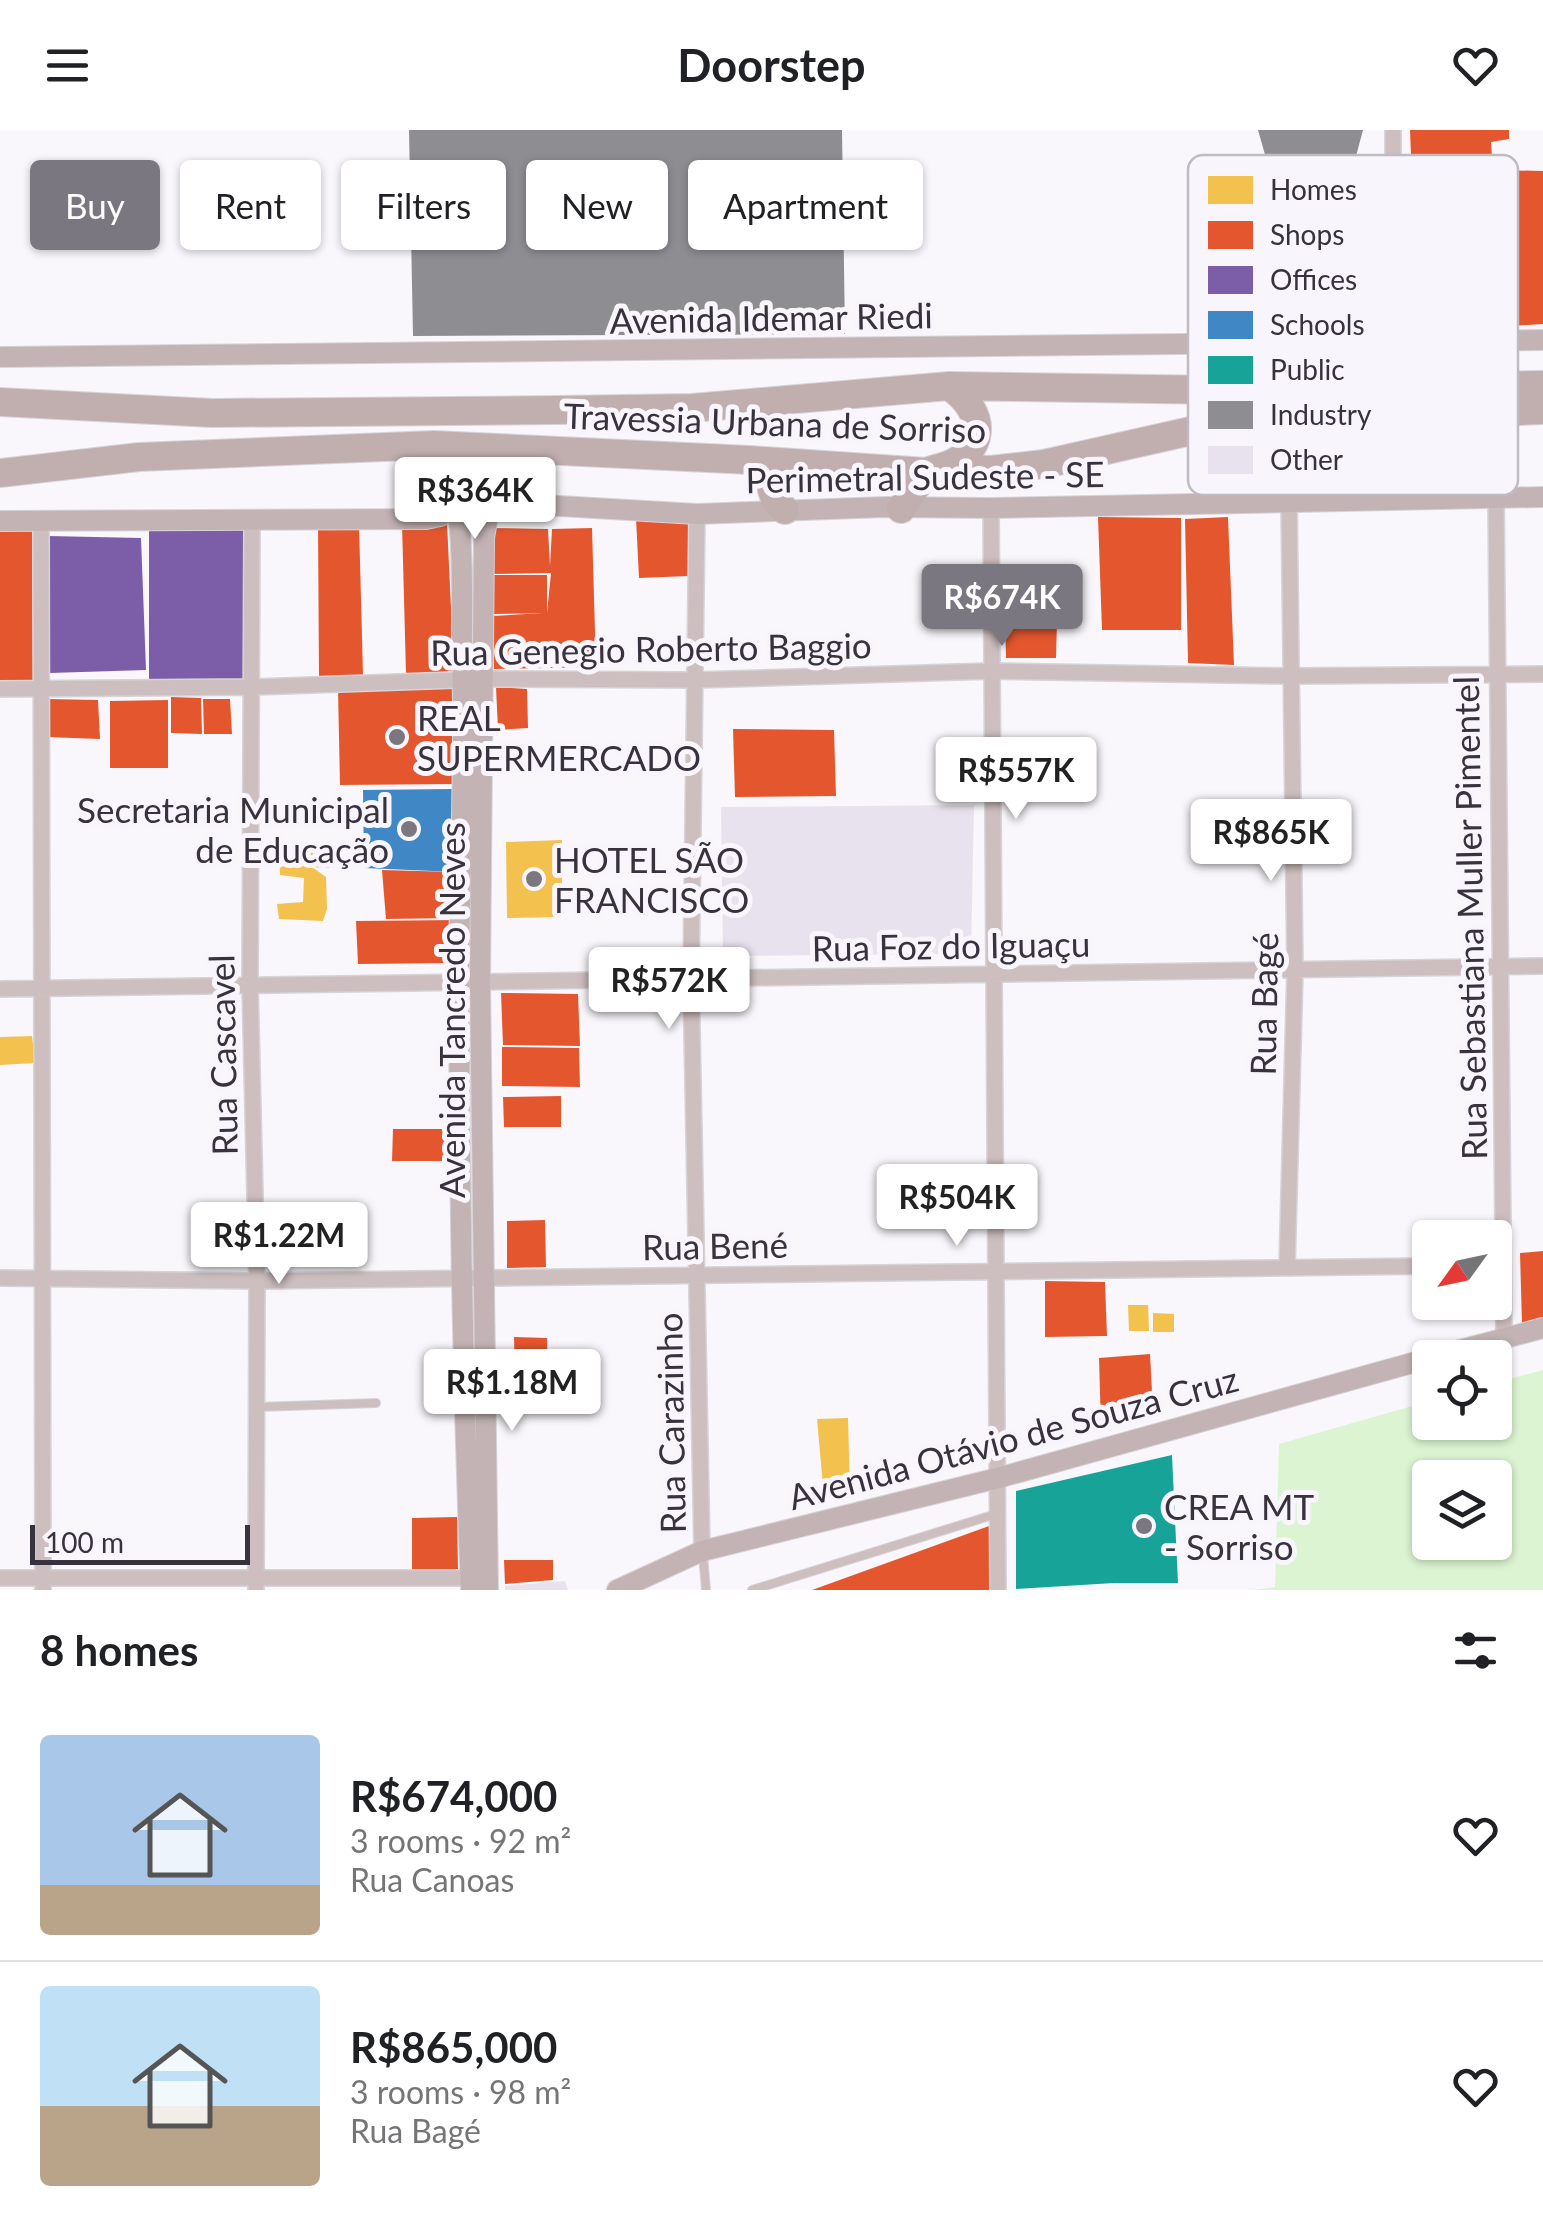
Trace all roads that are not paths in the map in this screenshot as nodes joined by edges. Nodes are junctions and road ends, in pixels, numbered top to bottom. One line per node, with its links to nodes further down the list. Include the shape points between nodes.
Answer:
1 (1518, 340): 2 (street, Avenida Idemar Riedi)
2 (1543, 340)
3 (1188, 345): 4 (street, Avenida Idemar Riedi)
4 (0, 357)
5 (1518, 385): 6 (highway, Travessia Urbana de Sorriso)
6 (1543, 385)
7 (949, 386): 8 (highway, Travessia Urbana de Sorriso); 9 (highway, Travessia Urbana de Sorriso, via 692,408 212,413); 18 (highway, via 976,412 978,432 956,463)
8 (1188, 390)
9 (6, 407)
10 (1543, 410): 11 (highway, Travessia Urbana de Sorriso)
11 (1518, 411)
12 (1188, 432): 18 (highway, Travessia Urbana de Sorriso, via 1044,464)
13 (434, 446): 14 (highway, Travessia Urbana de Sorriso); 17 (highway, Travessia Urbana de Sorriso, via 139,457); 24 (street, Avenida Tancredo Neves, via 446,458)
14 (520, 448): 16 (highway, Travessia Urbana de Sorriso); 23 (street, Avenida Tancredo Neves, via 491,468)
15 (0, 452): 17 (highway, via 15,466)
16 (750, 460): 18 (highway, Travessia Urbana de Sorriso); 27 (highway, via 766,473)
17 (31, 469): 19 (highway, Travessia Urbana de Sorriso)
18 (932, 470): 26 (highway)
19 (0, 474)
20 (1496, 498): 21 (street, Perimetral Sudeste - SE); 22 (street, Perimetral Sudeste - SE); 34 (street, Rua Sebastiana Muller Pimentel)
21 (1543, 498)
22 (1288, 501): 25 (street, Perimetral Sudeste - SE); 35 (street, Rua Bagé)
23 (489, 502): 24 (street, Perimetral Sudeste - SE, via 472,486 462,490); 28 (street, Perimetral Sudeste - SE); 36 (street, Avenida Tancredo Neves)
24 (458, 504): 29 (street, via 426,518); 37 (street, Avenida Tancredo Neves)
25 (990, 508): 26 (street, Perimetral Sudeste - SE); 32 (street)
26 (901, 509): 27 (street, Perimetral Sudeste - SE)
27 (785, 510): 28 (street, Perimetral Sudeste - SE)
28 (697, 514): 38 (street, Rua Carazinho)
29 (252, 520): 31 (street); 39 (street, Rua Cascavel)
30 (0, 521): 31 (street)
31 (41, 521): 40 (street)
32 (992, 671): 35 (street, Rua Genegio Roberto Baggio); 38 (street, Rua Genegio Roberto Baggio); 45 (street)
33 (1543, 674): 34 (street, Rua Genegio Roberto Baggio)
34 (1497, 675): 35 (street, Rua Genegio Roberto Baggio); 43 (street, Rua Sebastiana Muller Pimentel)
35 (1291, 676): 44 (street, Rua Bagé)
36 (485, 679): 37 (street, Rua Genegio Roberto Baggio); 38 (street, Rua Genegio Roberto Baggio); 47 (street, Avenida Tancredo Neves)
37 (463, 680): 39 (street, Rua Genegio Roberto Baggio); 47 (street, Avenida Tancredo Neves)
38 (695, 680): 46 (street, Rua Carazinho)
39 (252, 687): 40 (street, Rua Genegio Roberto Baggio); 48 (street, Rua Cascavel)
40 (40, 689): 41 (street, Rua Genegio Roberto Baggio); 50 (street)
41 (0, 690)
42 (1543, 966): 43 (street, Rua Foz do Iguaçu)
43 (1500, 967): 44 (street, Rua Foz do Iguaçu); 51 (street, Rua Sebastiana Muller Pimentel)
44 (1295, 970): 45 (street, Rua Foz do Iguaçu); 53 (street, Rua Bagé)
45 (995, 974): 46 (street, Rua Foz do Iguaçu); 54 (street)
46 (691, 979): 47 (street, Rua Foz do Iguaçu); 55 (street, Rua Carazinho)
47 (469, 982): 48 (street, Rua Foz do Iguaçu); 56 (street, Avenida Tancredo Neves); 59 (street, Avenida Tancredo Neves)
48 (250, 984): 50 (street, Rua Foz do Iguaçu); 60 (street, Rua Cascavel)
49 (0, 988): 50 (street, Rua Foz do Iguaçu)
50 (40, 988): 58 (street)
51 (1499, 1220)
52 (1412, 1266): 53 (street, Rua Bené)
53 (1287, 1268): 54 (street, Rua Bené)
54 (996, 1272): 55 (street, Rua Bené); 68 (street)
55 (697, 1275): 59 (street, Rua Bené); 70 (street, Rua Carazinho)
56 (462, 1277): 59 (street, Rua Bené); 60 (street, Rua Bené); 74 (street, Avenida Tancredo Neves)
57 (0, 1278): 58 (street, Rua Bené)
58 (40, 1278): 60 (street, Rua Bené); 72 (street)
59 (485, 1278): 74 (street, Avenida Tancredo Neves)
60 (257, 1281): 67 (street, Rua Cascavel)
61 (1503, 1320): 63 (street, Rua Sebastiana Muller Pimentel)
62 (1543, 1328): 63 (street, Avenida Otávio de Souza Cruz)
63 (1504, 1337): 64 (street, Avenida Otávio de Souza Cruz)
64 (1493, 1340)
65 (1412, 1363): 68 (street, Avenida Otávio de Souza Cruz)
66 (376, 1402): 67 (lane)
67 (258, 1407): 73 (street, Rua Cascavel)
68 (998, 1478): 69 (street); 70 (street, Avenida Otávio de Souza Cruz)
69 (996, 1514): 77 (lane); 78 (street)
70 (702, 1551): 75 (street, Avenida Otávio de Souza Cruz); 76 (lane)
71 (0, 1578): 72 (street)
72 (43, 1584): 73 (street)
73 (256, 1584): 74 (street)
74 (476, 1586)
75 (616, 1590)
76 (706, 1590)
77 (752, 1590)
78 (998, 1590)

